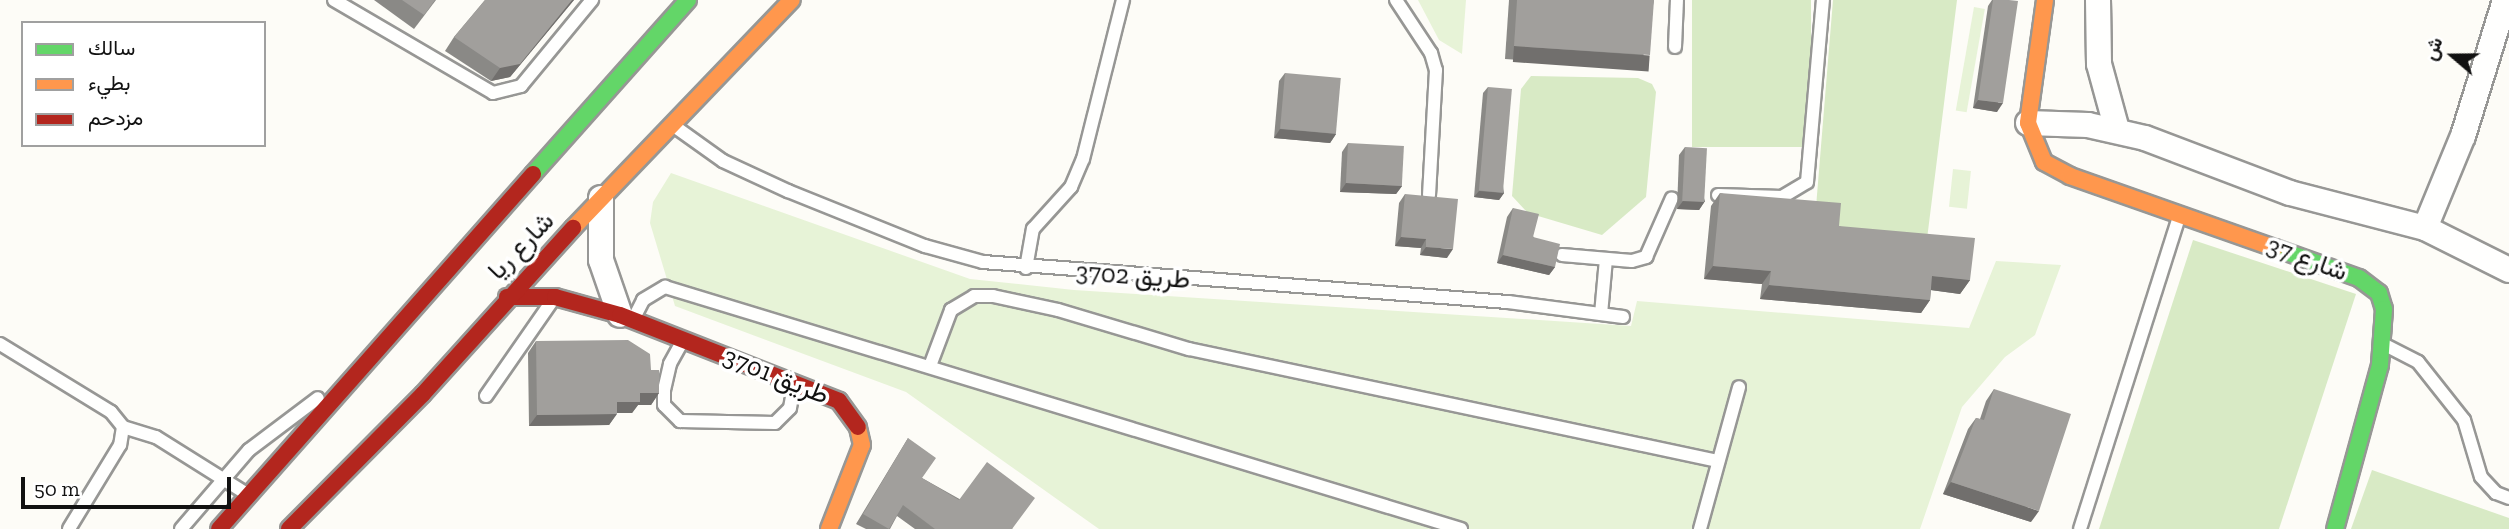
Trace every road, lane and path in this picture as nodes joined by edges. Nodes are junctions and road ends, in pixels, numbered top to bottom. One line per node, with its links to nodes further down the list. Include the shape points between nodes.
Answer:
1 (334, 0): 2 (lane, via 493,93 521,86)
2 (592, 0)
3 (688, 0): 35 (main road, شارع ريا)
4 (792, 0): 14 (main road, شارع ريا)
5 (1123, 0): 24 (lane, via 1083,159 1071,187 1033,229)
6 (1396, 0): 16 (lane, via 1432,53 1436,70)
7 (1677, 0): 12 (lane)
8 (1823, 0): 17 (lane, via 1807,182 1782,197)
9 (2045, 0): 13 (main road, شارع 37)
10 (2098, 0): 15 (street, via 2099,64)
11 (2505, 0): 21 (street, via 2463,136)
12 (1675, 47)
13 (2028, 123): 15 (street); 20 (main road, شارع 37, via 2036,150 2056,171)
14 (673, 126): 18 (main road, شارع ريا); 24 (lane, طريق 3702, via 723,161 925,247)
15 (2117, 130): 21 (street, via 2290,193)
16 (1429, 195)
17 (1718, 195)
18 (601, 198): 26 (main road, شارع ريا); 29 (street, via 601,260)
19 (1672, 198): 23 (lane, via 1646,257)
20 (2180, 213): 33 (main road, شارع 37, via 2367,281 2383,301); 51 (lane)
21 (2425, 228): 25 (street)
22 (1562, 255): 23 (lane)
23 (1606, 259): 28 (lane)
24 (1026, 268): 28 (lane, طريق 3702, via 1508,302)
25 (2509, 270)
26 (507, 297): 27 (main road, طريق 3701); 47 (main road, شارع ريا, via 423,394)
27 (555, 298): 29 (main road, طريق 3701); 38 (lane)
28 (1601, 314): 30 (lane, طريق 3702)
29 (627, 317): 31 (main road, طريق 3701); 34 (lane, via 665,286)
30 (1623, 317)
31 (685, 339): 36 (main road, طريق 3701); 36 (lane, via 670,364 663,391 664,405 680,421 775,423 790,408)
32 (0, 344): 39 (lane, via 111,412)
33 (2382, 344): 43 (lane, via 2418,362 2464,421 2481,477 2496,494); 52 (main road, شارع 37, via 2365,432)
34 (930, 366): 40 (lane, via 951,310 974,296 993,296 1189,349); 49 (lane)
35 (346, 383): 41 (lane, via 277,426); 42 (main road, شارع ريا)
36 (794, 384): 48 (main road, طريق 3701, via 839,401 861,432 856,468)
37 (1739, 387): 40 (lane)
38 (486, 396)
39 (123, 427): 41 (lane, via 156,437); 44 (lane, via 120,445)
40 (1718, 461): 50 (lane)
41 (224, 477): 42 (lane); 45 (lane)
42 (247, 495): 46 (main road, شارع ريا)
43 (2509, 498)
44 (69, 529)
45 (181, 529)
46 (219, 529)
47 (289, 529)
48 (829, 529)
49 (1461, 529)
50 (1700, 529)
51 (2080, 529)
52 (2335, 529)

